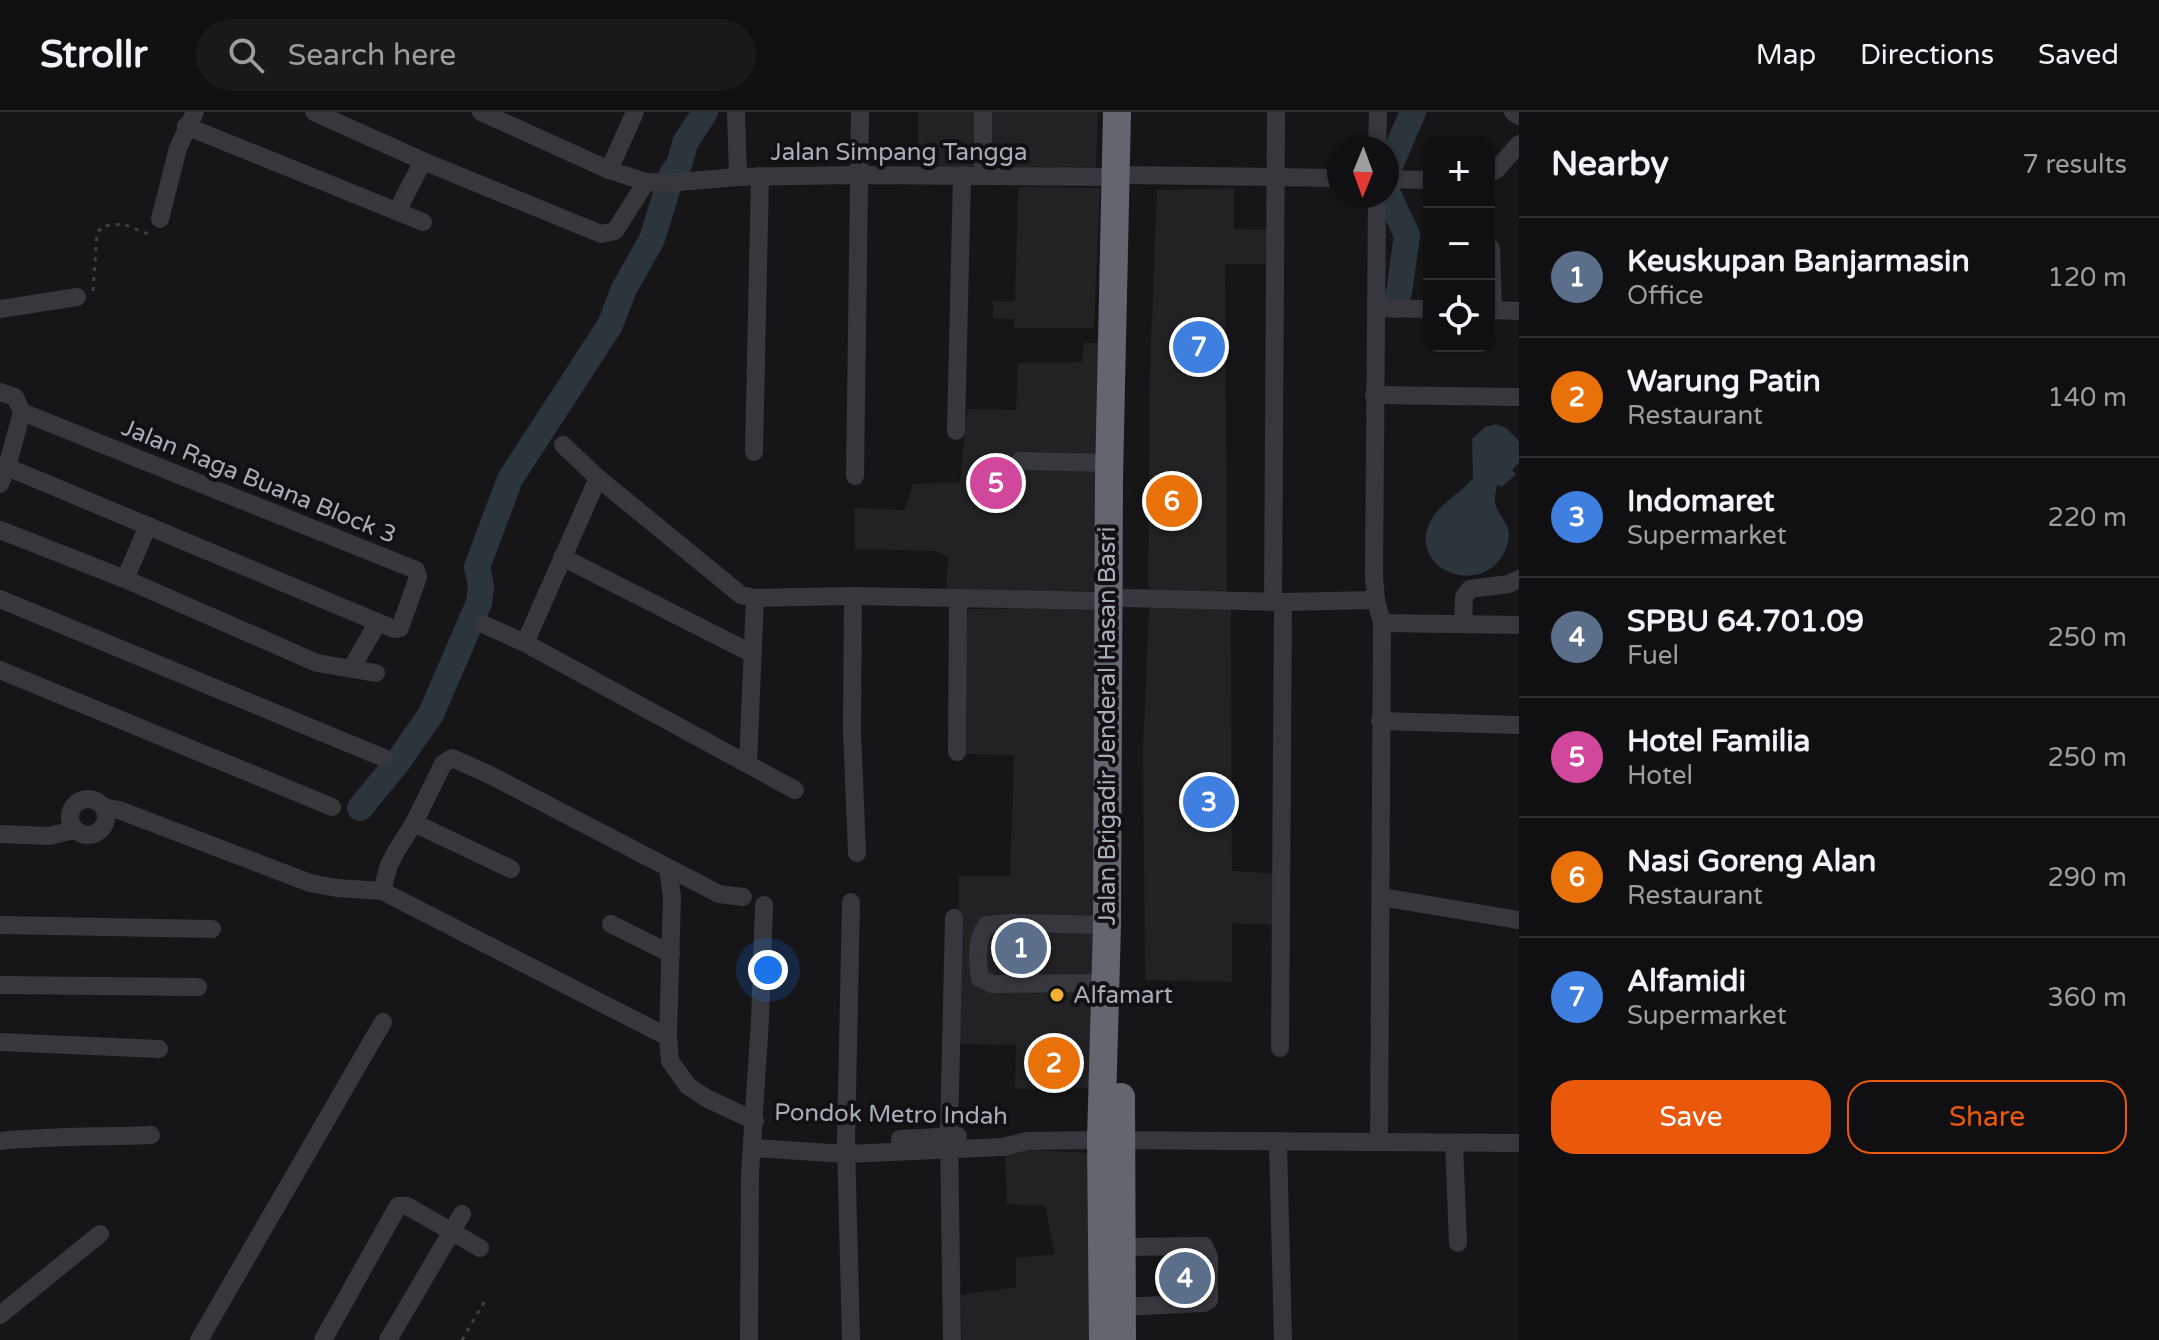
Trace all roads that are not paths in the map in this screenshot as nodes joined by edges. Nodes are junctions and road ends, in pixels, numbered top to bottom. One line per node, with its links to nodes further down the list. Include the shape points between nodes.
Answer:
1 (314, 112): 16 (street)
2 (481, 112): 17 (street)
3 (635, 112): 17 (street)
4 (736, 112): 25 (street)
5 (860, 112): 19 (street)
6 (983, 112): 21 (street)
7 (1117, 112): 23 (highway, Jalan Brigadir Jenderal Hasan Basri)
8 (1131, 112): 23 (highway, Jalan Brigadir Jenderal Hasan Basri)
9 (1276, 112): 24 (street)
10 (1378, 112): 14 (street)
11 (1513, 112): 12 (street)
12 (1519, 116)
13 (191, 119): 31 (street); 32 (street)
14 (1377, 136)
15 (1519, 144): 18 (street)
16 (423, 161): 29 (street, via 601,234 615,231); 31 (street)
17 (609, 170): 29 (street)
18 (1495, 170)
19 (858, 175): 20 (street, Jalan Simpang Tangga); 22 (street, Jalan Simpang Tangga); 50 (street)
20 (962, 175): 21 (street, Jalan Simpang Tangga); 44 (street)
21 (983, 175): 23 (street, Jalan Simpang Tangga)
22 (760, 176): 25 (street, Jalan Simpang Tangga); 46 (street)
23 (1123, 176): 24 (street, Jalan Simpang Tangga); 48 (highway, Jalan Brigadir Jenderal Hasan Basri)
24 (1275, 176): 26 (street, Jalan Simpang Tangga); 63 (street)
25 (738, 177): 29 (street, Jalan Simpang Tangga)
26 (1327, 178)
27 (1399, 179): 28 (street)
28 (1423, 180)
29 (665, 182)
30 (1377, 208): 35 (street)
31 (397, 211): 33 (street)
32 (160, 219)
33 (423, 222)
34 (77, 297): 36 (street)
35 (1377, 308): 37 (street); 41 (street)
36 (0, 309)
37 (1423, 309)
38 (1495, 310): 39 (street)
39 (1519, 311)
40 (0, 392): 43 (street, via 15,397)
41 (1374, 395): 42 (street); 62 (street)
42 (1519, 397)
43 (22, 412): 49 (street); 68 (street, Jalan Raga Buana Block 3, via 416,570 400,628)
44 (956, 431)
45 (563, 445): 51 (street)
46 (754, 452)
47 (1020, 461): 48 (street)
48 (1115, 473): 61 (highway, Jalan Brigadir Jenderal Hasan Basri)
49 (4, 476): 52 (street)
50 (855, 476)
51 (598, 478): 54 (street); 58 (street, via 741,595)
52 (148, 526): 55 (street); 68 (street)
53 (0, 530): 55 (street)
54 (562, 557): 69 (street); 70 (street)
55 (125, 579): 71 (street, via 317,663)
56 (1519, 579): 65 (street, via 1470,589 1464,597)
57 (853, 596): 58 (street); 60 (street); 86 (street)
58 (755, 598): 70 (street)
59 (0, 599): 77 (street)
60 (958, 599): 61 (street); 76 (street)
61 (1116, 599): 63 (street); 79 (highway, Jalan Brigadir Jenderal Hasan Basri)
62 (1376, 600): 63 (street); 64 (street)
63 (1278, 602): 109 (street)
64 (1382, 623): 65 (street); 74 (street)
65 (1463, 624): 67 (street)
66 (485, 625): 69 (street)
67 (1519, 625)
68 (386, 626): 71 (street)
69 (525, 643): 78 (street)
70 (753, 654): 78 (street)
71 (351, 669): 73 (street)
72 (0, 670): 82 (street)
73 (376, 673)
74 (1380, 721): 75 (street); 93 (street)
75 (1519, 725)
76 (957, 752)
77 (384, 758)
78 (748, 764): 80 (street)
79 (1116, 788): 100 (highway, Jalan Brigadir Jenderal Hasan Basri); 111 (highway, Jalan Brigadir Jenderal Hasan Basri)
80 (795, 790)
81 (104, 807): 84 (street, via 106,819 97,833); 84 (street, via 94,799 76,802 69,813); 89 (street, via 310,883)
82 (332, 807)
83 (414, 823): 87 (street); 88 (street, via 443,764 452,758); 89 (street, via 389,865)
84 (74, 830): 85 (street, via 49,836)
85 (0, 834)
86 (857, 853)
87 (511, 869)
88 (668, 869): 90 (street); 91 (street)
89 (382, 891): 107 (street)
90 (719, 894): 91 (street); 92 (street)
91 (672, 896): 102 (street)
92 (743, 897)
93 (1381, 897): 97 (street); 117 (street)
94 (851, 902): 121 (street)
95 (764, 905): 113 (street)
96 (954, 918): 116 (street)
97 (1519, 920)
98 (611, 924): 102 (street)
99 (0, 925): 101 (street)
100 (1107, 925): 103 (highway, Jalan Brigadir Jenderal Hasan Basri); 103 (street, via 987,925 978,967 980,978 992,984)
101 (212, 929)
102 (671, 954): 107 (street)
103 (1106, 983): 111 (highway, Jalan Brigadir Jenderal Hasan Basri)
104 (0, 985): 105 (street)
105 (198, 987)
106 (383, 1022): 130 (street)
107 (668, 1037): 113 (street, via 670,1061 688,1086)
108 (0, 1042): 110 (street)
109 (1280, 1048)
110 (159, 1049)
111 (1113, 1060): 114 (highway, Jalan Brigadir Jenderal Hasan Basri)
112 (151, 1135): 115 (street)
113 (754, 1135): 121 (street, Pondok Metro Indah); 133 (street)
114 (1111, 1140): 116 (street, Pondok Metro Indah, via 1027,1141 1006,1136); 118 (street, Pondok Metro Indah); 126 (highway, Jalan Brigadir Jenderal Hasan Basri); 136 (highway, Jalan Brigadir Jenderal Hasan Basri)
115 (0, 1141)
116 (950, 1142): 121 (street, Pondok Metro Indah); 135 (street)
117 (1379, 1142): 118 (street, Pondok Metro Indah); 119 (street, Pondok Metro Indah)
118 (1278, 1143): 138 (street)
119 (1454, 1143): 120 (street, Pondok Metro Indah); 125 (street)
120 (1519, 1143)
121 (846, 1148): 134 (street)
122 (462, 1214): 123 (street)
123 (452, 1231): 127 (street); 131 (street, via 398,1206); 132 (street)
124 (100, 1234): 129 (street)
125 (1458, 1243)
126 (1122, 1247): 128 (highway, Jalan Brigadir Jenderal Hasan Basri); 128 (street, via 1204,1246 1209,1257 1209,1300 1204,1303)
127 (480, 1248)
128 (1122, 1307): 137 (highway, Jalan Brigadir Jenderal Hasan Basri)
129 (0, 1315)
130 (199, 1340)
131 (323, 1340)
132 (388, 1340)
133 (749, 1340)
134 (851, 1340)
135 (952, 1340)
136 (1103, 1340)
137 (1122, 1340)
138 (1283, 1340)

